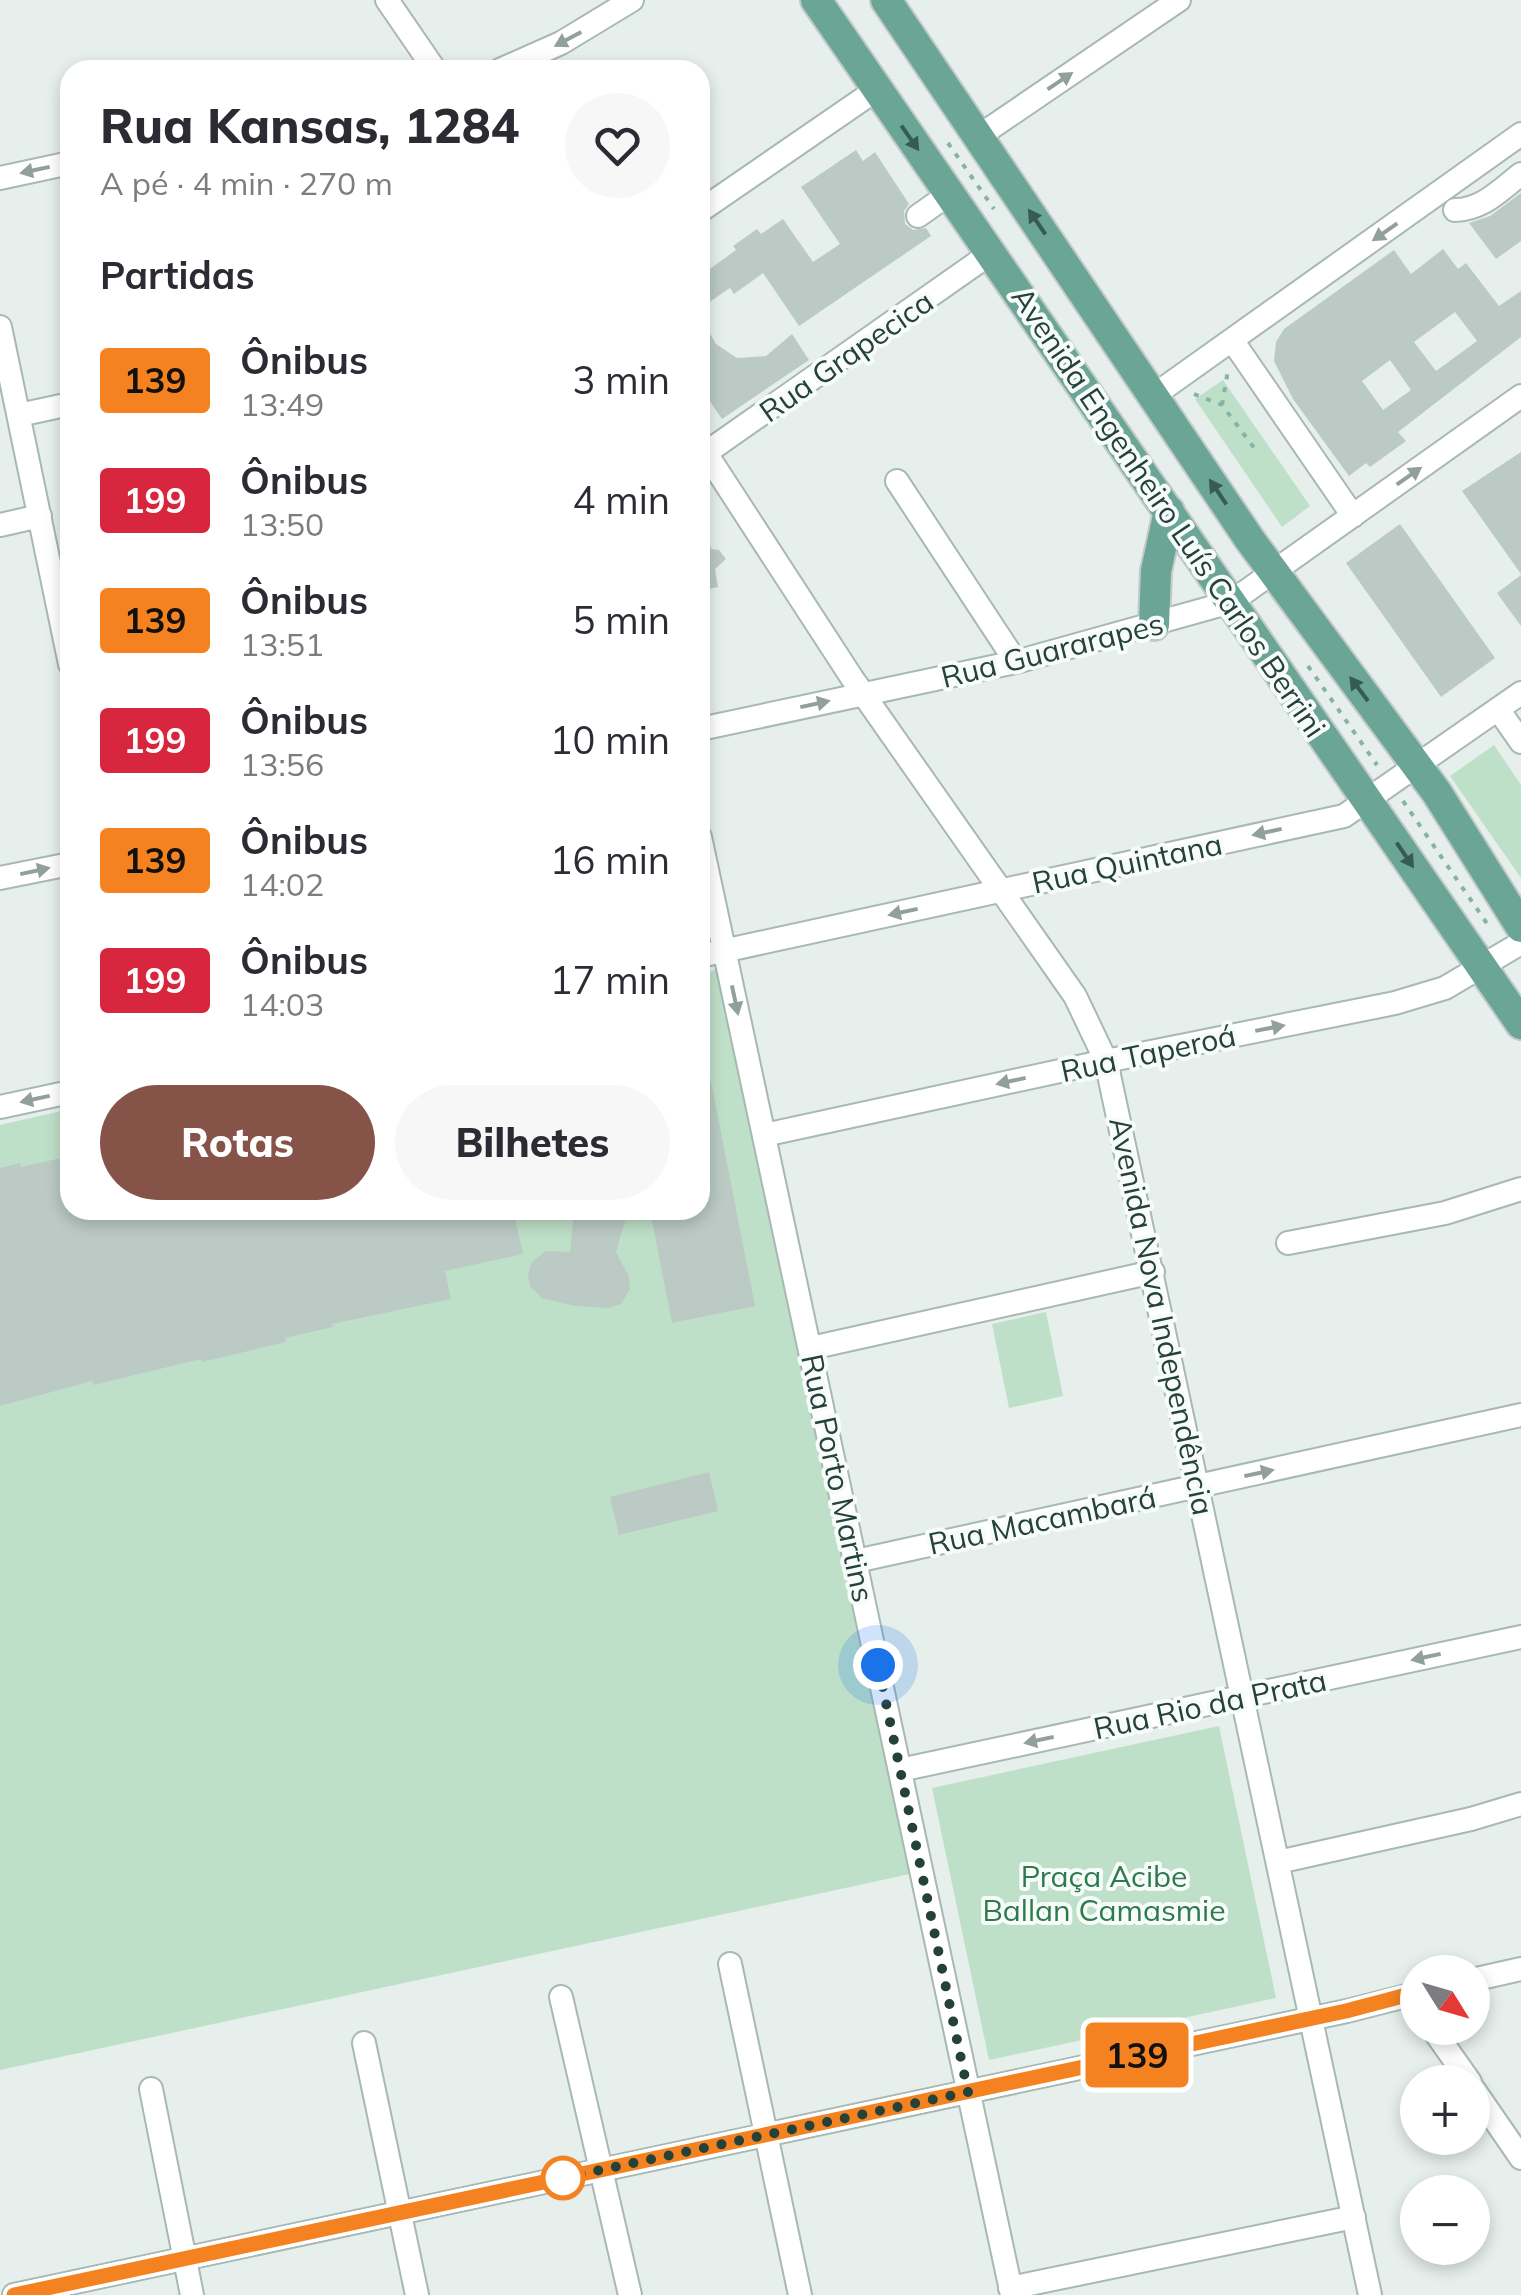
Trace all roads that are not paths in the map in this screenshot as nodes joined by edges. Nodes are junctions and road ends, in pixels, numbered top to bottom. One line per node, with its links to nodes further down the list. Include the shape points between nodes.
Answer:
1 (387, 0): 6 (street)
2 (632, 0): 7 (street, one-way to 7)
3 (816, 0): 8 (main road, Avenida Engenheiro Luís Carlos Berrini)
4 (886, 0): 10 (main road, Avenida Engenheiro Luís Carlos Berrini)
5 (1180, 0): 10 (street, one-way to 5)
6 (428, 60)
7 (523, 60)
8 (876, 90): 14 (main road, Avenida Engenheiro Luís Carlos Berrini, one-way to 14); 15 (street)
9 (1521, 134): 16 (street)
10 (979, 136): 21 (main road, Avenida Engenheiro Luís Carlos Berrini, one-way to 10)
11 (60, 165): 13 (street, one-way to 13)
12 (1521, 174): 16 (street, via 1479,206)
13 (0, 178)
14 (949, 194): 17 (street); 18 (main road, Avenida Engenheiro Luís Carlos Berrini)
15 (710, 204)
16 (1453, 208): 20 (street, one-way to 20)
17 (918, 216)
18 (991, 254): 25 (street, Rua Grapecica); 28 (main road, Avenida Engenheiro Luís Carlos Berrini)
19 (0, 327): 24 (street)
20 (1232, 340): 21 (street); 30 (street)
21 (1161, 390): 32 (main road, Avenida Engenheiro Luís Carlos Berrini, one-way to 21)
22 (1521, 396): 30 (street, Rua Guararapes, one-way to 22)
23 (60, 406): 24 (street)
24 (19, 415): 29 (street)
25 (710, 447)
26 (710, 464): 38 (street, Avenida Nova Independência)
27 (897, 481): 36 (street)
28 (1169, 511): 34 (main road, Avenida Engenheiro Luís Carlos Berrini); 35 (main road)
29 (40, 516): 31 (street); 33 (street)
30 (1353, 516): 32 (street, Rua Guararapes)
31 (0, 525)
32 (1272, 573): 34 (street, Rua Guararapes); 42 (main road, Avenida Engenheiro Luís Carlos Berrini, one-way to 32)
33 (60, 601)
34 (1231, 602): 35 (street, Rua Guararapes); 43 (main road, Avenida Engenheiro Luís Carlos Berrini)
35 (1154, 625): 36 (street, Rua Guararapes)
36 (1016, 662): 38 (street, Rua Guararapes)
37 (1521, 693): 39 (street, Rua Quintana)
38 (864, 694): 40 (street, Rua Guararapes, one-way to 38); 47 (street, Avenida Nova Independência)
39 (1498, 709): 41 (street); 42 (street, Rua Quintana)
40 (710, 727)
41 (1521, 742)
42 (1418, 767): 43 (street, Rua Quintana); 48 (main road, Avenida Engenheiro Luís Carlos Berrini)
43 (1367, 802): 47 (street, Rua Quintana, one-way to 47, via 1344,816); 52 (main road, Avenida Engenheiro Luís Carlos Berrini, one-way to 52)
44 (60, 866): 45 (street, one-way to 44)
45 (0, 878)
46 (710, 884): 50 (street, Rua Porto Martins)
47 (998, 891): 50 (street, Rua Quintana, one-way to 50); 54 (street, Avenida Nova Independência, via 1075,996)
48 (1521, 927)
49 (1521, 943): 52 (street, Rua Taperoá)
50 (724, 951): 51 (street, Rua Quintana); 57 (street, Rua Porto Martins, one-way to 57)
51 (710, 954)
52 (1481, 968): 53 (main road, Avenida Engenheiro Luís Carlos Berrini); 54 (street, Rua Taperoá, one-way to 52, via 1396,1003)
53 (1521, 1024)
54 (1106, 1060): 57 (street, Rua Taperoá, one-way to 57); 60 (street, Avenida Nova Independência)
55 (60, 1094): 56 (street, one-way to 56)
56 (0, 1107)
57 (764, 1135): 61 (street, Rua Porto Martins)
58 (1515, 1189): 59 (street, via 1445,1214)
59 (1288, 1243)
60 (1153, 1272): 61 (street); 63 (street, Avenida Nova Independência)
61 (810, 1348): 64 (street, Rua Porto Martins)
62 (1521, 1414): 63 (street, Rua Macambará, one-way to 62)
63 (1198, 1486): 64 (street, Rua Macambará); 66 (street, Avenida Nova Independência)
64 (856, 1561): 67 (street, Rua Porto Martins)
65 (1521, 1637): 66 (street, Rua Rio da Prata, one-way to 66)
66 (1244, 1697): 67 (street, Rua Rio da Prata, one-way to 67); 69 (street, Avenida Nova Independência)
67 (900, 1770): 78 (street, Rua Porto Martins)
68 (1521, 1804): 69 (street)
69 (1278, 1862): 75 (street, Avenida Nova Independência)
70 (730, 1964): 80 (street)
71 (1521, 1968): 72 (street)
72 (1490, 1976)
73 (561, 1997): 82 (street)
74 (1400, 2001): 75 (street)
75 (1311, 2018): 78 (street); 84 (street, Avenida Nova Independência)
76 (364, 2043): 83 (street)
77 (151, 2089): 85 (street)
78 (968, 2092): 80 (street); 86 (street, Rua Porto Martins)
79 (1490, 2112): 81 (street)
80 (766, 2135): 82 (street); 91 (street)
81 (1521, 2158)
82 (603, 2169): 83 (street); 90 (street)
83 (399, 2212): 85 (street); 89 (street)
84 (1354, 2217): 86 (street); 92 (street, Avenida Nova Independência)
85 (185, 2260): 87 (street); 88 (street)
86 (1011, 2291)
87 (14, 2295)
88 (192, 2295)
89 (417, 2295)
90 (630, 2295)
91 (800, 2295)
92 (1370, 2295)

